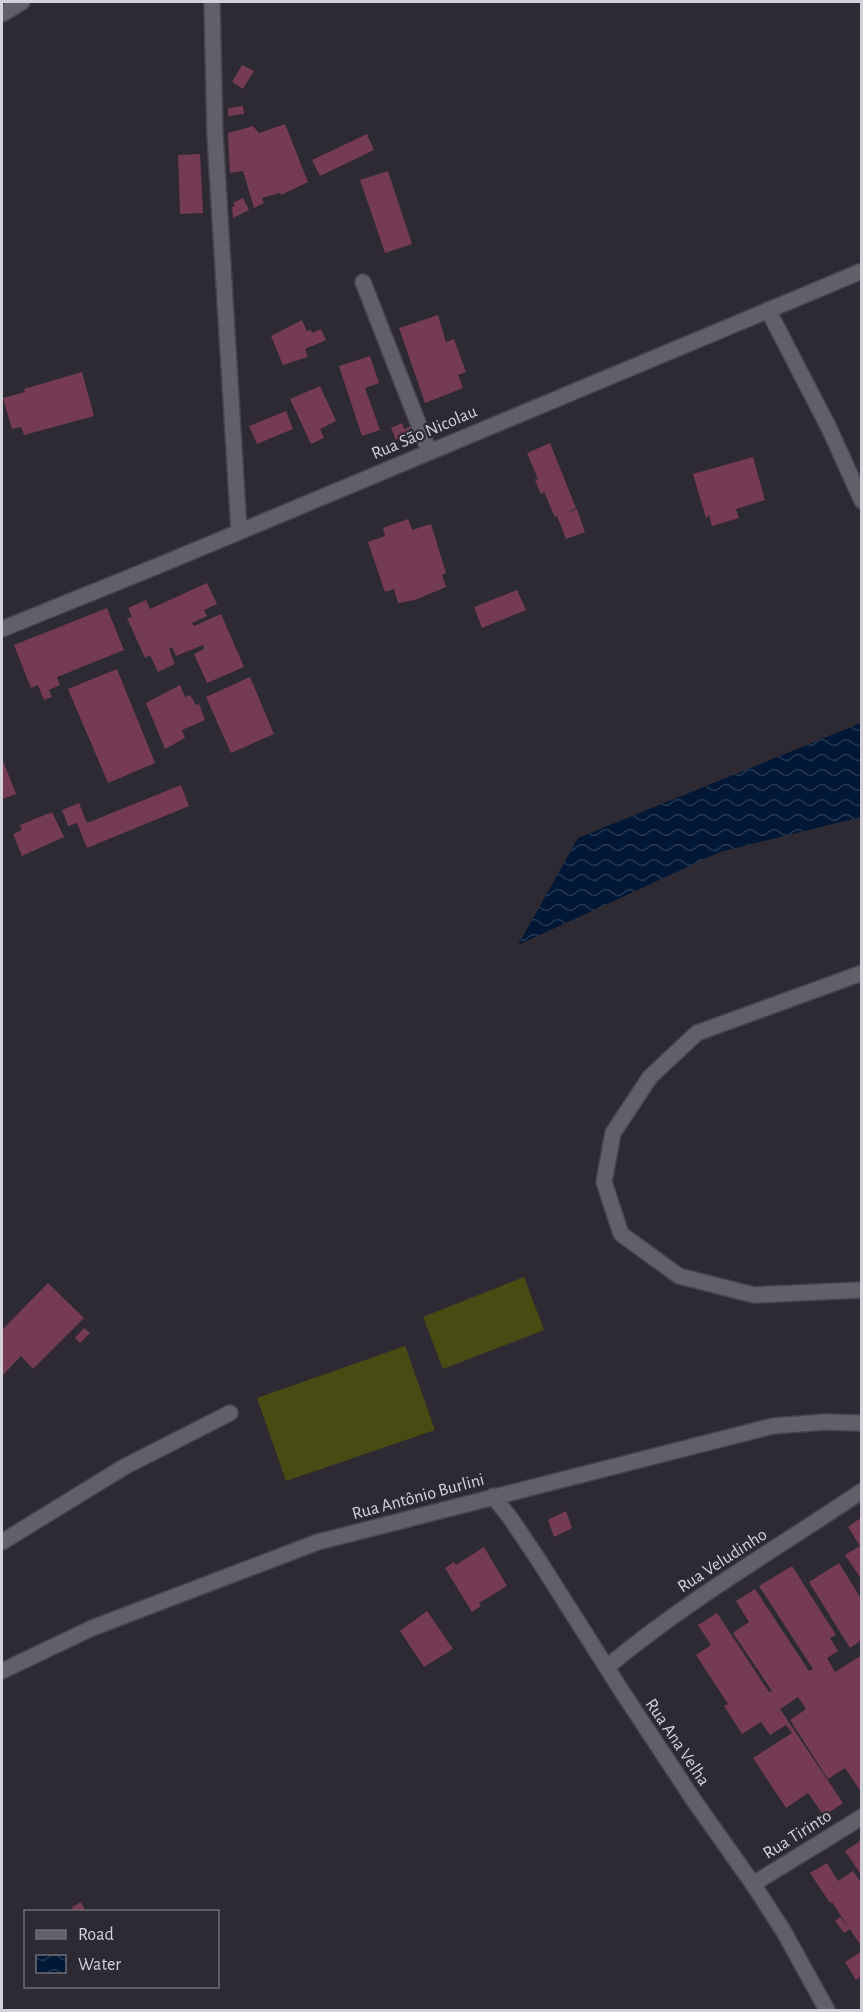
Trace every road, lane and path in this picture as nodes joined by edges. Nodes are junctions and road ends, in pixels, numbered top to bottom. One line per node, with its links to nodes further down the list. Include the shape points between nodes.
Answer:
1 (22, 2): 3 (street)
2 (212, 2): 9 (street, via 215,135)
3 (2, 14)
4 (861, 271): 6 (street, Rua São Nicolau)
5 (363, 282): 7 (street)
6 (768, 310): 7 (street, Rua São Nicolau); 8 (street, via 829,428)
7 (429, 451): 9 (street, Rua São Nicolau)
8 (861, 501)
9 (239, 531): 10 (street, Rua São Nicolau)
10 (2, 629)
11 (861, 973): 12 (street, via 697,1032 650,1077 613,1133 604,1182 621,1234 679,1276 754,1295)
12 (861, 1290)
13 (230, 1413): 17 (street, via 124,1467)
14 (861, 1423): 16 (street, Rua Antônio Burlini, via 773,1425)
15 (861, 1491): 18 (street, Rua Veludinho, via 685,1607)
16 (493, 1497): 18 (street, Rua Ana Velha); 19 (street, Rua Antônio Burlini, via 318,1542 92,1628)
17 (2, 1542)
18 (607, 1666): 21 (street, Rua Ana Velha)
19 (2, 1671)
20 (861, 1817): 21 (street, Rua Tirinto)
21 (753, 1884): 22 (street, Rua Ana Velha)
22 (827, 2010)

